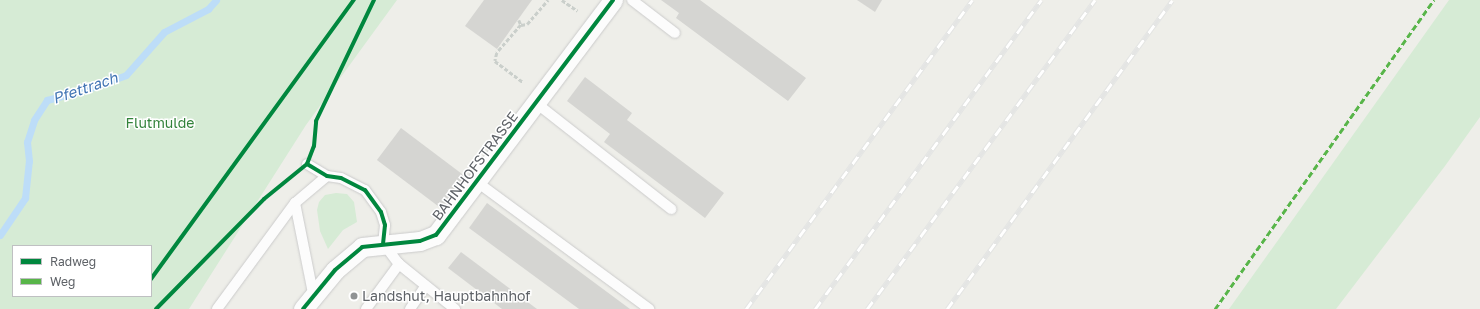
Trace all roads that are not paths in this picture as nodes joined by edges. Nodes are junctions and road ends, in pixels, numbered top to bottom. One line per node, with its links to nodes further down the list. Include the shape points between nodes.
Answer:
1 (613, 0): 4 (street, BAHNHOFSTRASSE)
2 (632, 0): 3 (lane)
3 (675, 33)
4 (539, 99): 7 (street, BAHNHOFSTRASSE); 9 (lane)
5 (307, 164): 6 (lane)
6 (327, 176): 8 (lane); 10 (lane, via 353,182 374,200 385,225)
7 (477, 182): 10 (street, BAHNHOFSTRASSE, via 436,235 420,241); 19 (lane)
8 (295, 203): 13 (lane); 14 (lane)
9 (671, 209)
10 (383, 243): 11 (lane); 13 (street, BAHNHOFSTRASSE, via 362,247 348,257)
11 (399, 264): 12 (lane); 16 (lane)
12 (425, 287): 17 (lane); 18 (lane)
13 (314, 293): 15 (street, BAHNHOFSTRASSE)
14 (217, 309)
15 (303, 309)
16 (366, 309)
17 (410, 309)
18 (456, 309)
19 (649, 309)

